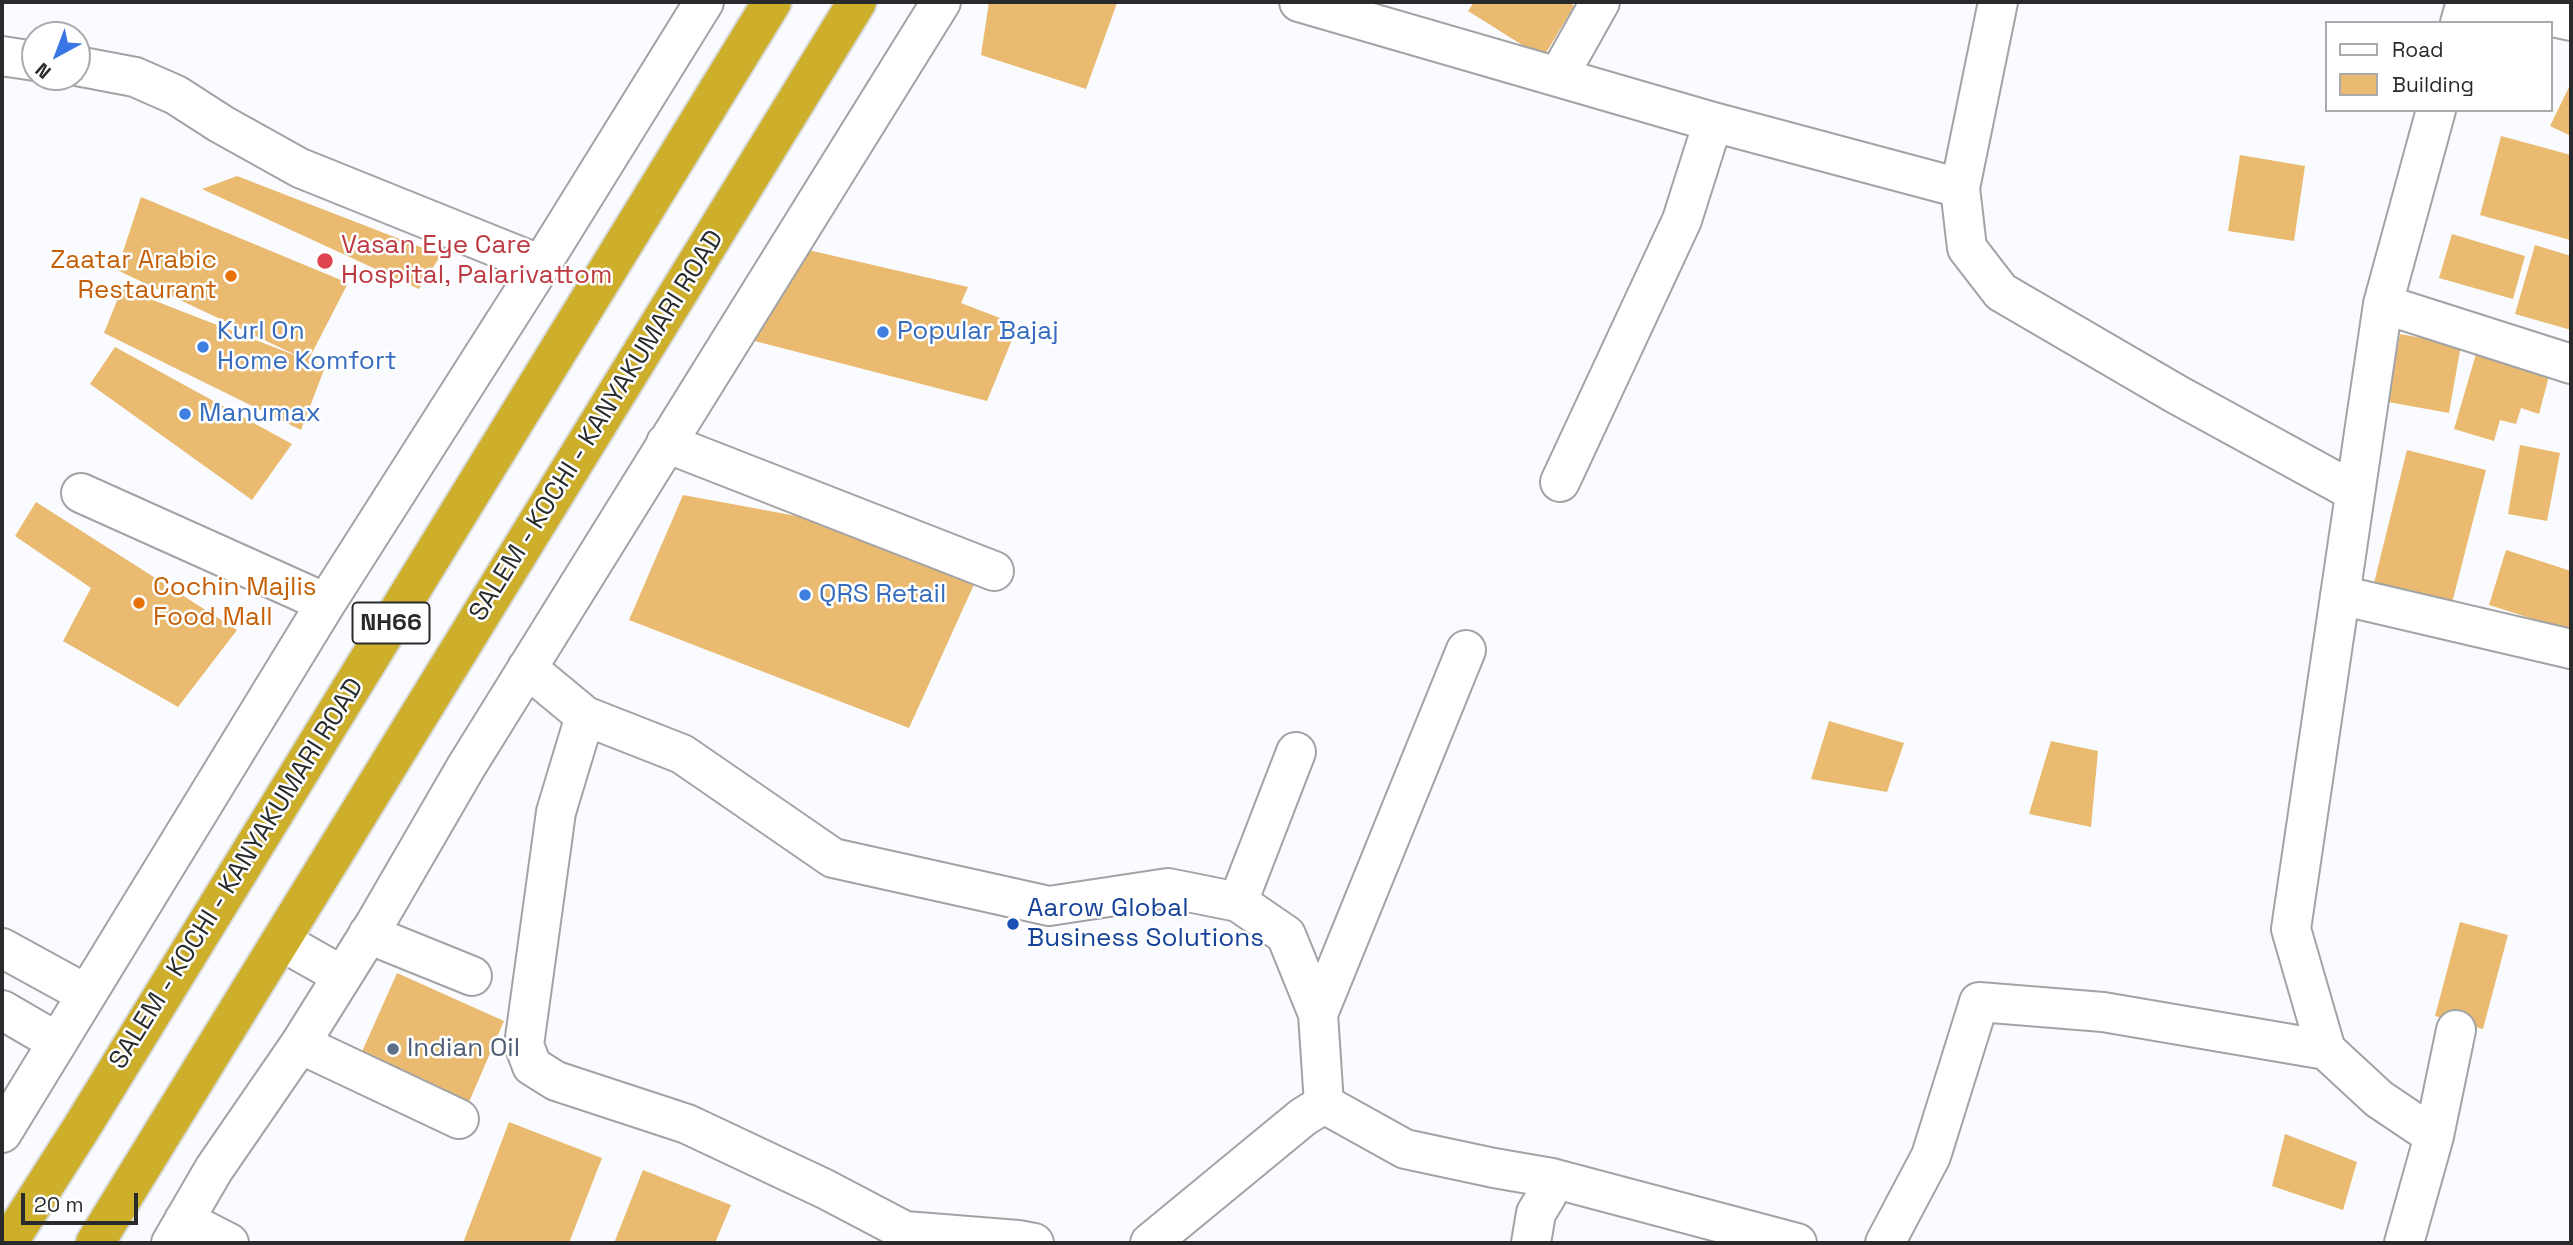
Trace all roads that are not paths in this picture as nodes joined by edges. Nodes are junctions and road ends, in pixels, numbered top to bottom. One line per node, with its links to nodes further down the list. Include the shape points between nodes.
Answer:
1 (704, 2): 19 (street)
2 (772, 2): 54 (highway, SALEM - KOCHI - KANYAKUMARI ROAD / NH66)
3 (857, 2): 36 (highway, SALEM - KOCHI - KANYAKUMARI ROAD / NH66)
4 (942, 2): 22 (street)
5 (1299, 2): 15 (street)
6 (1600, 2): 15 (street)
7 (1998, 2): 18 (street)
8 (2466, 2): 10 (street)
9 (2483, 2): 11 (street)
10 (2461, 21)
11 (2571, 21)
12 (2, 56): 13 (street)
13 (21, 59)
14 (91, 69): 19 (street, via 135,77 176,95 300,168)
15 (1558, 77): 17 (street)
16 (2435, 112): 20 (street)
17 (1713, 122): 18 (street); 23 (street, via 1682,220)
18 (1960, 188): 24 (street, via 1967,248 2001,292)
19 (541, 265): 28 (street)
20 (2383, 304): 21 (street); 24 (street)
21 (2571, 364)
22 (666, 443): 26 (street); 31 (street)
23 (1560, 482)
24 (2355, 492): 27 (street)
25 (81, 493): 28 (street)
26 (995, 571)
27 (2340, 595): 29 (street); 46 (street, via 2291,929)
28 (326, 603): 40 (street)
29 (2571, 649)
30 (1466, 650): 42 (street)
31 (527, 668): 32 (street); 35 (street)
32 (585, 716): 34 (street, via 682,754 833,858 1049,906 1168,888); 57 (street, via 556,812 524,1045 532,1066 556,1081 687,1124 905,1231)
33 (1296, 752): 34 (street)
34 (1238, 902): 42 (street, via 1286,935)
35 (368, 934): 38 (street); 39 (street)
36 (281, 941): 38 (street); 55 (highway, SALEM - KOCHI - KANYAKUMARI ROAD / NH66)
37 (2, 948): 40 (street)
38 (341, 975): 45 (street)
39 (472, 976)
40 (86, 994): 44 (street)
41 (2, 1010): 44 (street)
42 (1318, 1014): 47 (street)
43 (2456, 1030): 50 (street)
44 (57, 1042): 49 (street)
45 (300, 1044): 48 (street); 52 (street, via 214,1169)
46 (2326, 1050): 50 (street, via 2379,1099); 61 (street, via 2103,1012 1979,1002 1931,1157)
47 (1324, 1104): 51 (street, via 1405,1149); 58 (street)
48 (459, 1119)
49 (2, 1133)
50 (2434, 1136): 62 (street)
51 (1552, 1178): 59 (street, via 1536,1213); 60 (street)
52 (177, 1232): 56 (street)
53 (2, 1239): 54 (street)
54 (8, 1243)
55 (95, 1243)
56 (229, 1243)
57 (1034, 1243)
58 (1150, 1243)
59 (1531, 1243)
60 (1797, 1243)
61 (1885, 1243)
62 (2404, 1243)

